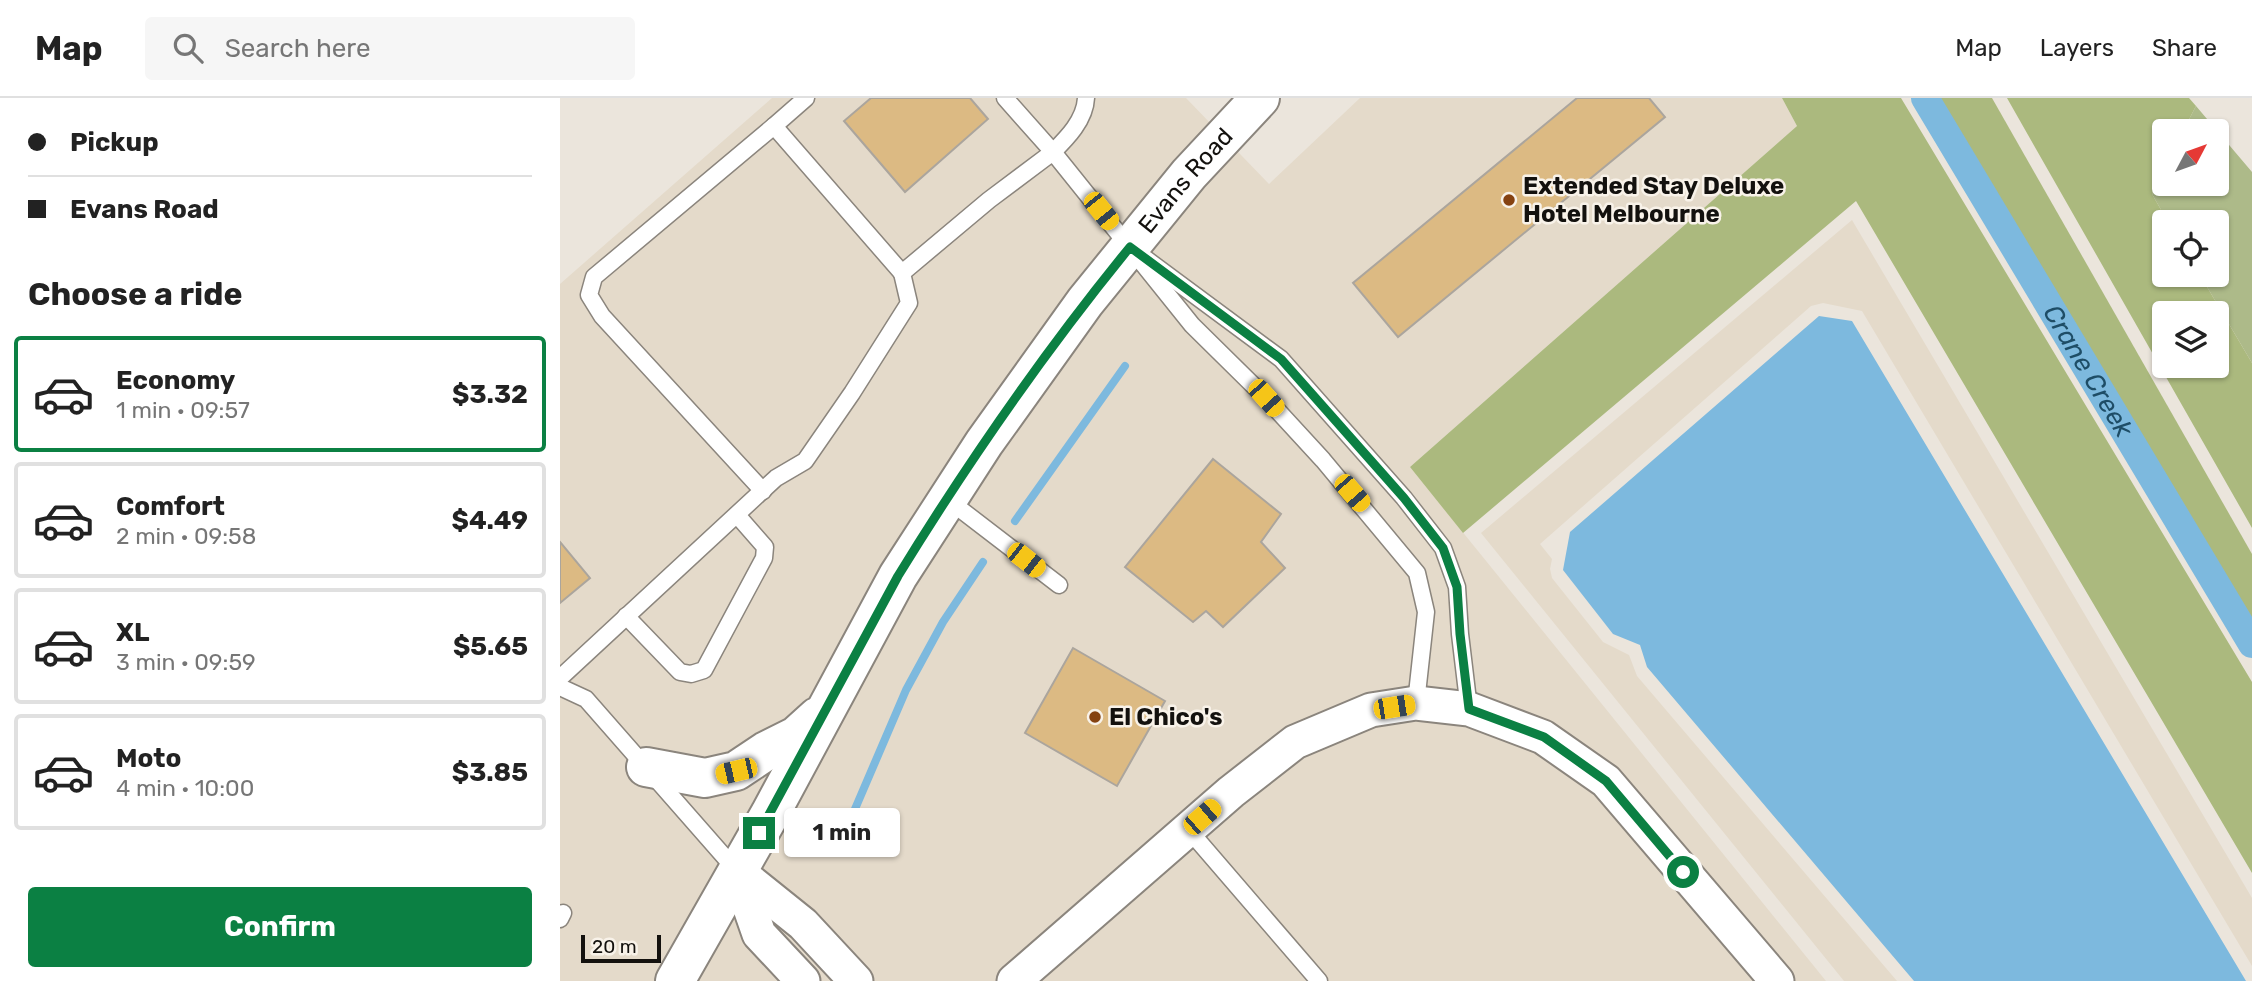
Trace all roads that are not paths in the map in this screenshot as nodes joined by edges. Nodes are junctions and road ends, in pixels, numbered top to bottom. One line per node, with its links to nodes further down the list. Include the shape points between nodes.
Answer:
1 (806, 98): 5 (lane)
2 (1005, 98): 6 (lane)
3 (1086, 98): 6 (lane, via 1070,135)
4 (1260, 98): 7 (street, Evans Road, via 1189,174)
5 (774, 126): 8 (lane); 9 (lane, via 594,277 589,295 602,316)
6 (1053, 152): 7 (lane); 8 (lane)
7 (1130, 247): 10 (street, Evans Road, via 1043,358); 16 (lane, via 1192,326 1324,460 1417,573 1426,612); 17 (lane, via 1281,359 1443,548 1457,587)
8 (902, 273): 9 (lane, via 909,303 898,322 805,461 776,478)
9 (763, 492): 11 (lane)
10 (947, 499): 12 (lane); 18 (street, Evans Road, via 898,576)
11 (737, 515): 13 (lane); 13 (lane, via 765,547 764,558 704,670 680,672)
12 (1059, 585)
13 (626, 616): 14 (lane)
14 (560, 678)
15 (560, 687): 19 (lane, via 586,699)
16 (1416, 703): 17 (street); 20 (street, via 1371,710 1295,742)
17 (1469, 709): 27 (street, via 1544,737 1606,781)
18 (824, 711): 19 (street, via 796,736 736,771 705,778); 21 (street, Evans Road)
19 (646, 767): 21 (lane)
20 (1188, 829): 25 (street); 26 (lane)
21 (737, 871): 22 (street, Evans Road); 23 (street, via 759,934); 24 (street, via 803,924)
22 (675, 981)
23 (803, 981)
24 (856, 981)
25 (1014, 981)
26 (1319, 981)
27 (1777, 981)

